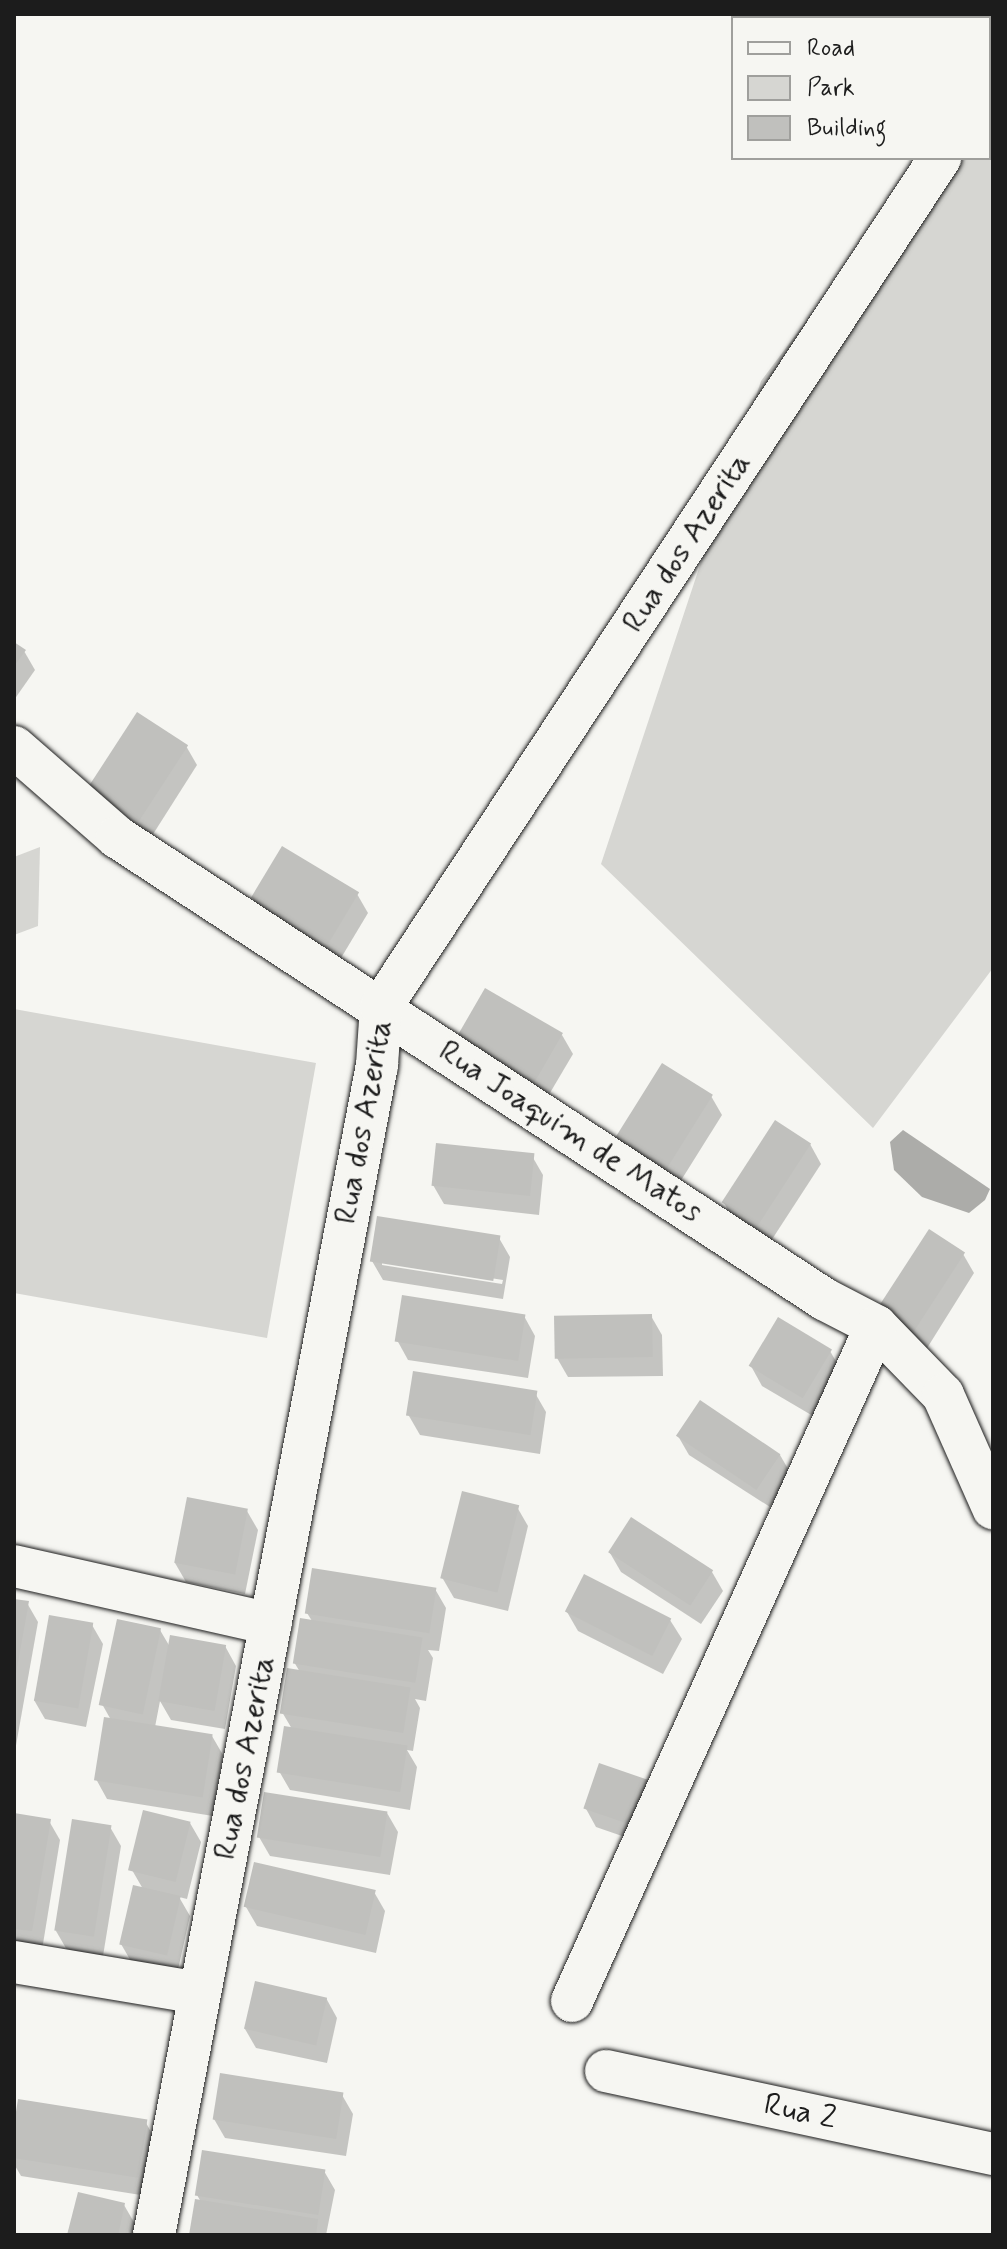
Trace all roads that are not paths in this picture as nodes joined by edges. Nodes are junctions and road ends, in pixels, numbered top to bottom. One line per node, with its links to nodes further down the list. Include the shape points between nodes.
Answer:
1 (939, 160): 3 (street, Rua dos Azerita)
2 (14, 747): 3 (street, Rua Joaquim de Matos, via 117,837)
3 (381, 1007): 4 (street, Rua Joaquim de Matos, via 824,1299); 7 (street, Rua dos Azerita, via 377,1065)
4 (876, 1326): 5 (street, Rua Joaquim de Matos, via 943,1395); 10 (street)
5 (993, 1508)
6 (14, 1566): 7 (street)
7 (271, 1624): 9 (street, Rua dos Azerita)
8 (14, 1962): 9 (street)
9 (199, 1993): 13 (street, Rua dos Azerita)
10 (572, 2001)
11 (606, 2071): 12 (street, Rua 2)
12 (993, 2154)
13 (154, 2235)

